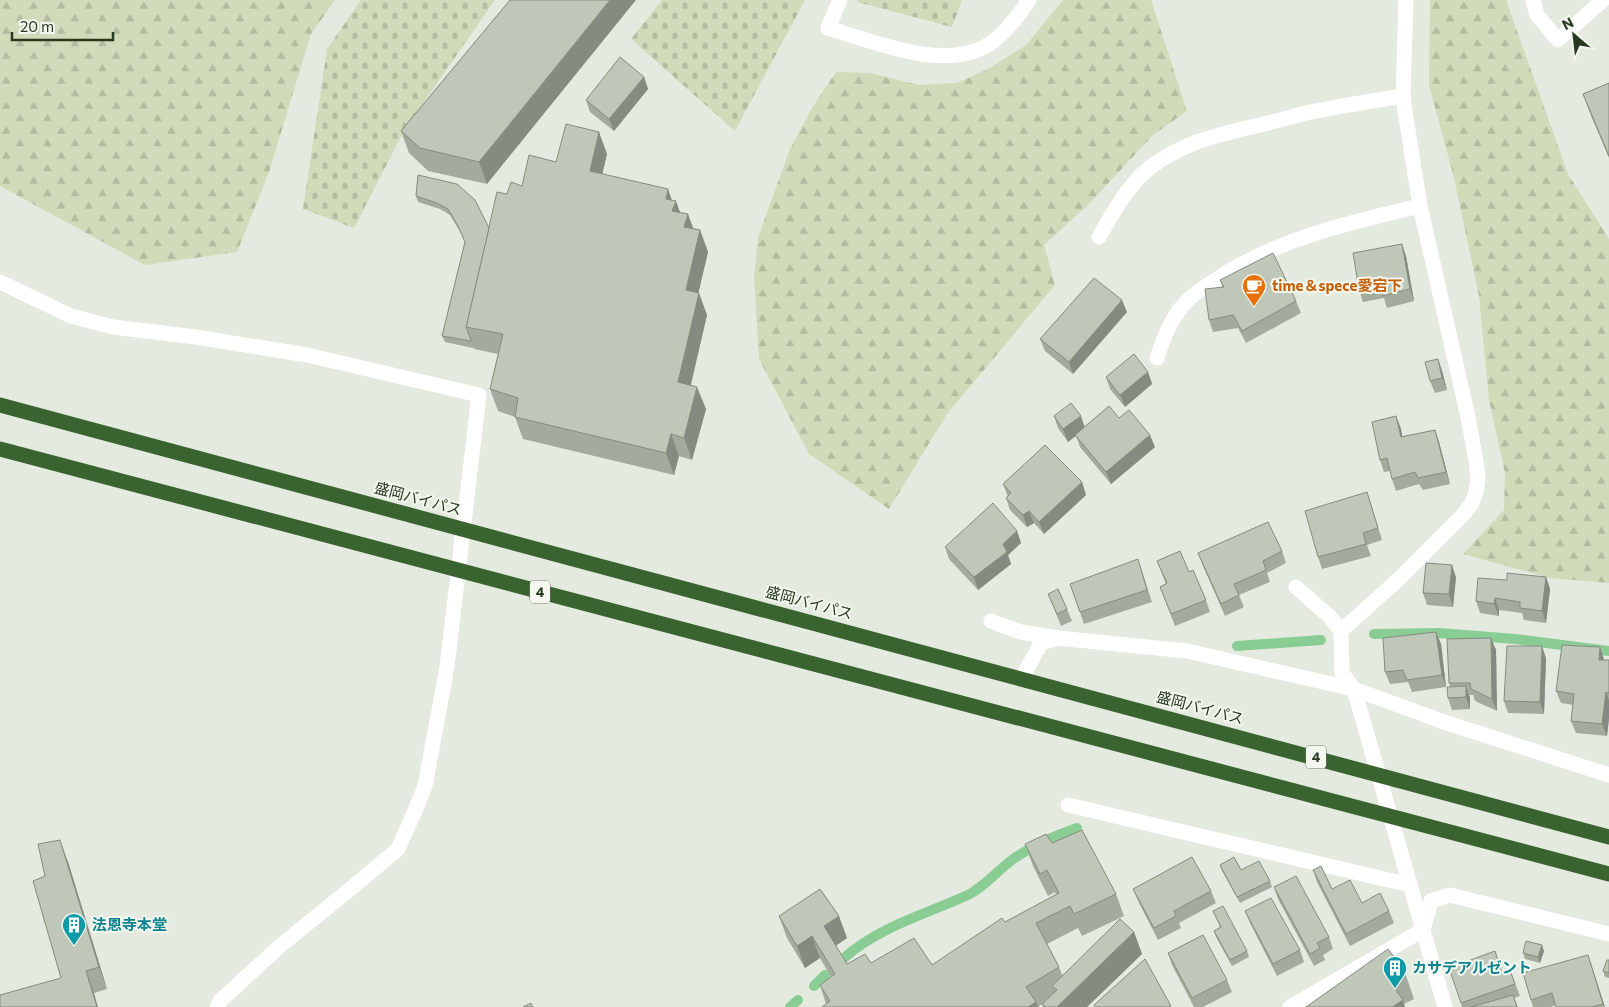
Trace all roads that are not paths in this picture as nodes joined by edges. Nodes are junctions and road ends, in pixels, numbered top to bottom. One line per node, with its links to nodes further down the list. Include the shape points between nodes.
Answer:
1 (840, 0): 2 (street, via 828,28 892,48 941,56 966,54 990,43)
2 (1030, 0)
3 (1406, 0): 6 (street)
4 (1534, 0): 5 (street, via 1537,15 1558,40)
5 (1603, 0)
6 (1403, 96): 7 (street); 8 (street, via 1314,111 1224,132 1171,153 1130,188)
7 (1420, 206): 10 (street, via 1361,219 1247,260 1187,301 1167,330); 15 (street, via 1468,417 1478,478 1476,492 1472,503 1451,528)
8 (1099, 237)
9 (0, 282): 26 (street, via 71,316 113,326 307,355 479,395 447,668 425,786 398,849 280,946)
10 (1157, 358)
11 (0, 405): 17 (highway, 盛岡バイパス / 4)
12 (0, 449): 22 (highway, 4)
13 (1296, 588): 15 (street, via 1330,617)
14 (991, 621): 16 (street, via 1021,632)
15 (1341, 631): 18 (street, via 1342,673)
16 (1058, 638): 17 (street, via 1041,643); 18 (street, via 1187,652)
17 (1022, 678): 21 (highway, 盛岡バイパス / 4)
18 (1354, 690): 19 (street); 23 (street)
19 (1609, 775)
20 (1068, 805): 23 (street)
21 (1609, 837)
22 (1609, 874)
23 (1410, 884): 24 (street)
24 (1423, 930): 25 (street, via 1431,901 1450,895); 27 (street); 28 (street)
25 (1609, 934)
26 (216, 1007)
27 (1290, 1007)
28 (1445, 1007)

